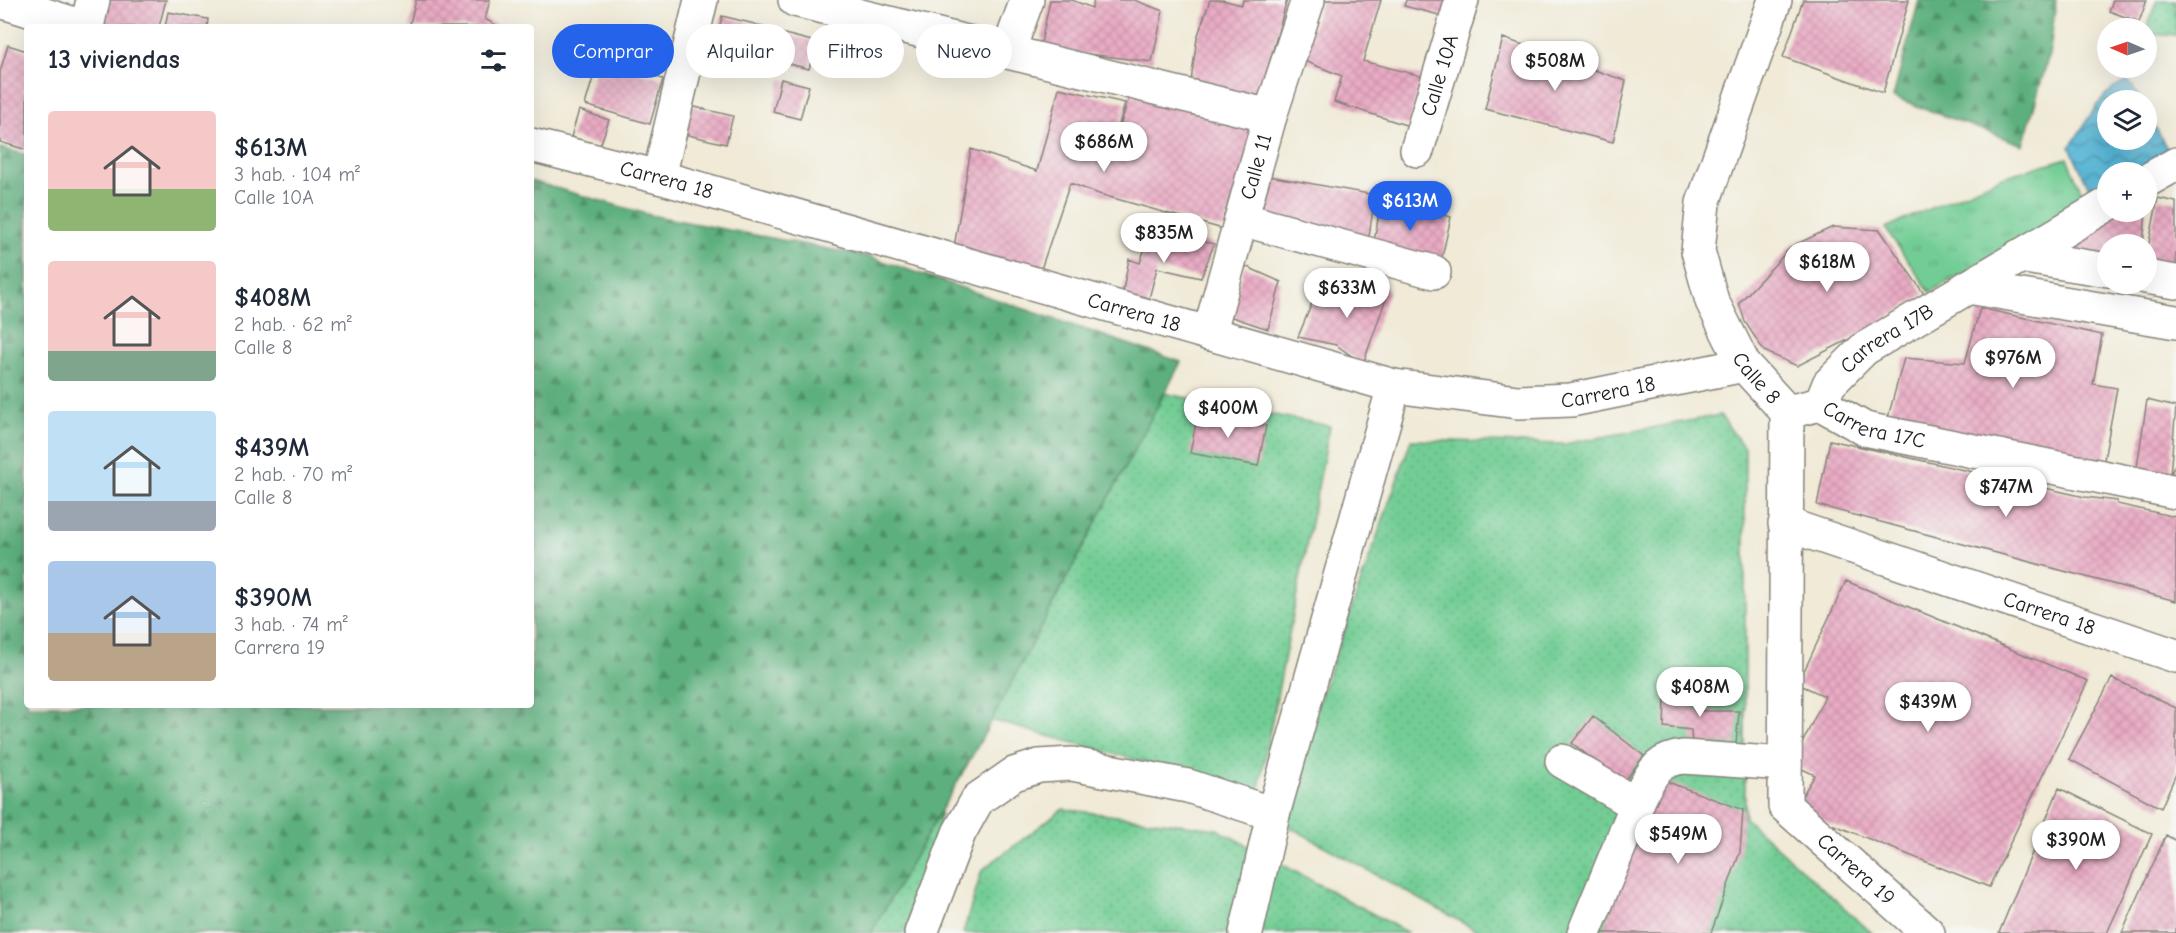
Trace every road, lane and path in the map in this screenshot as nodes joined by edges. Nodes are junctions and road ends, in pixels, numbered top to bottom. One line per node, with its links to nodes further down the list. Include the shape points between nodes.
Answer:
1 (93, 0): 10 (street)
2 (701, 0): 19 (street)
3 (795, 0): 11 (street)
4 (1027, 0): 12 (street)
5 (1308, 0): 14 (street, Calle 11)
6 (1462, 0): 16 (street, Calle 10A)
7 (1775, 0): 30 (street, Calle 8, via 1703,203 1698,251 1712,302)
8 (0, 2): 9 (street)
9 (75, 24)
10 (86, 24)
11 (916, 30)
12 (1012, 41)
13 (1012, 53): 14 (street)
14 (1270, 116): 21 (street, Calle 11)
15 (534, 146): 19 (street, Carrera 18)
16 (1417, 150)
17 (2176, 164): 18 (street)
18 (2157, 175)
19 (659, 177): 29 (street, Carrera 18)
20 (2097, 210): 22 (street, Carrera 17B)
21 (1241, 219): 24 (street); 29 (street, Calle 11)
22 (2019, 256): 23 (street); 27 (street, Carrera 17B)
23 (2097, 268)
24 (1434, 272)
25 (2157, 279): 26 (street)
26 (2176, 282)
27 (1968, 287): 28 (street); 32 (street, Carrera 17B, via 1864,349 1829,384)
28 (2176, 322)
29 (1209, 334): 31 (street, Carrera 18)
30 (1744, 364): 31 (street, Carrera 18, via 1571,400 1518,402); 33 (street, Calle 8)
31 (1394, 386): 41 (street)
32 (1821, 404): 33 (street, Carrera 17C); 34 (street, Carrera 17C, via 1865,429)
33 (1787, 412): 35 (street, Calle 8)
34 (2176, 492)
35 (1785, 524): 36 (street, Carrera 18); 38 (street, Calle 8)
36 (2176, 656)
37 (1562, 761): 39 (street)
38 (1785, 764): 39 (street, via 1668,759 1654,770); 40 (street, Calle 8)
39 (1637, 805): 44 (street)
40 (1785, 806): 45 (street, Carrera 19)
41 (1274, 814): 42 (street, via 1188,786 1072,764 1039,766 1014,774 978,799 959,832); 43 (street)
42 (921, 933)
43 (1246, 933)
44 (1584, 933)
45 (1928, 933)

